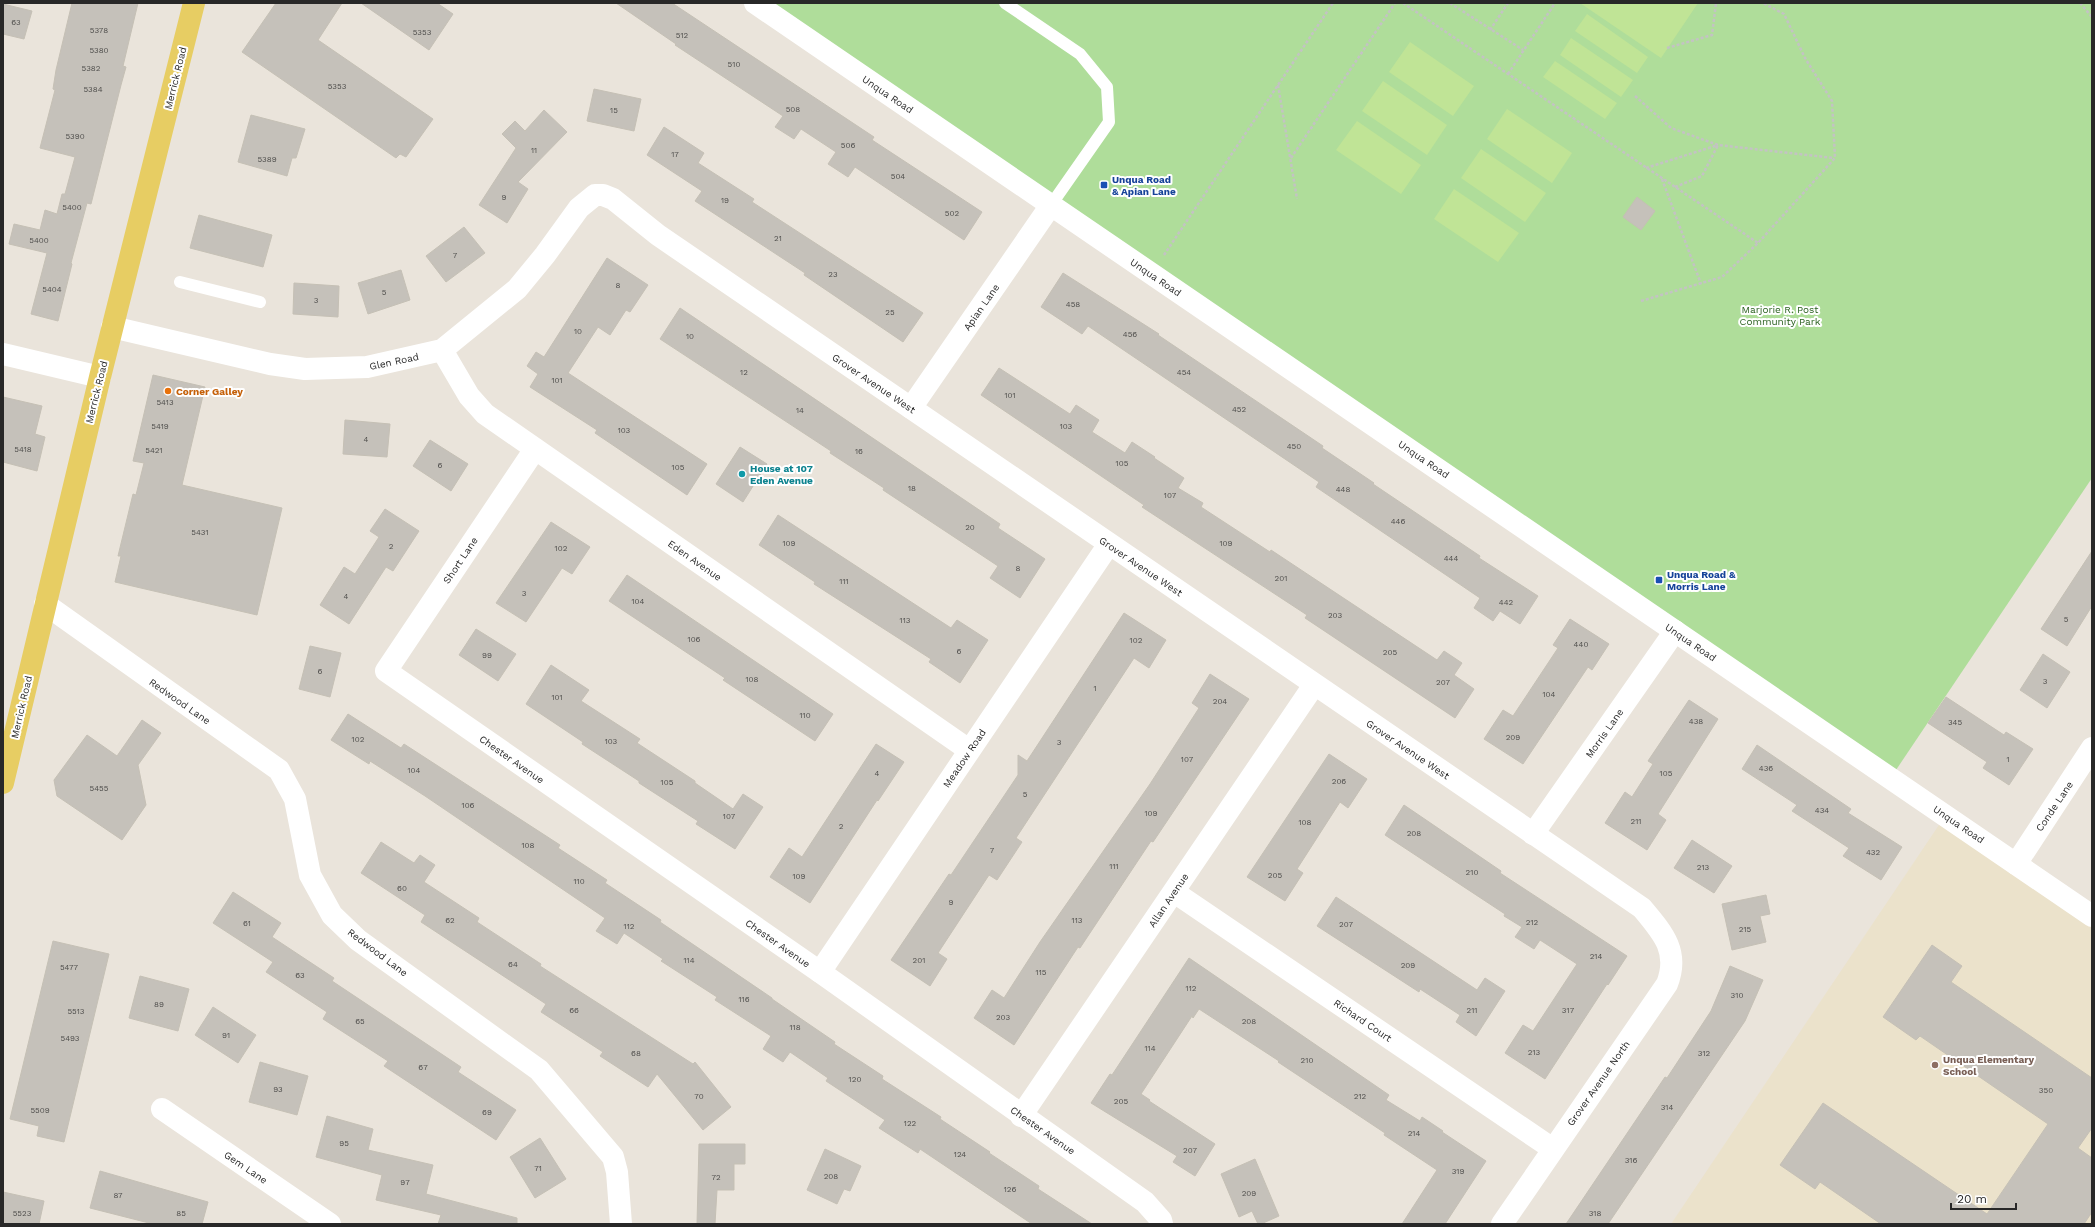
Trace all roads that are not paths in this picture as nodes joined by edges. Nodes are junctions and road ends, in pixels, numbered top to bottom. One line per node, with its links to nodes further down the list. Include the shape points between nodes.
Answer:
1 (194, 3): 8 (main road, Merrick Road)
2 (755, 3): 5 (street, Unqua Road)
3 (1005, 3): 5 (lane, via 1080,54 1107,87 1109,122)
4 (613, 199): 9 (street, Glen Road, via 595,195 589,199 579,208 517,289); 12 (street, Grover Avenue West, via 658,235)
5 (1051, 205): 12 (street, Apian Lane); 16 (street, Unqua Road)
6 (180, 282): 7 (lane)
7 (260, 302)
8 (112, 327): 9 (street, Glen Road, via 270,364 305,369 367,367); 11 (main road, Merrick Road)
9 (442, 350): 13 (street, Eden Avenue, via 469,396 485,414)
10 (3, 354): 11 (street)
11 (100, 377): 15 (main road, Merrick Road)
12 (911, 408): 14 (street, Grover Avenue West)
13 (535, 449): 17 (street, Short Lane); 20 (street, Eden Avenue)
14 (1109, 544): 18 (street, Grover Avenue West); 20 (street, Meadow Road)
15 (45, 604): 21 (main road, Merrick Road); 32 (street, Redwood Lane, via 279,770 294,799 310,875 332,915 358,940 539,1070 613,1157 617,1172)
16 (1675, 631): 22 (street, Morris Lane); 23 (street, Unqua Road)
17 (386, 672): 27 (street, Chester Avenue)
18 (1314, 685): 22 (street, Grover Avenue West); 24 (street, Allan Avenue)
19 (2092, 748): 23 (street, Conde Lane)
20 (970, 750): 27 (street, Meadow Road)
21 (3, 783)
22 (1533, 834): 26 (street, Grover Avenue West, via 1642,908)
23 (2016, 864): 25 (street, Unqua Road)
24 (1174, 892): 29 (street, Allan Avenue); 30 (street, Richard Court)
25 (2092, 916)
26 (1665, 936): 30 (street, Grover Avenue North, via 1672,959 1667,984)
27 (820, 972): 29 (street, Chester Avenue)
28 (162, 1109): 31 (street, Gem Lane)
29 (1021, 1116): 33 (street, Chester Avenue, via 1145,1202)
30 (1553, 1149): 34 (street, Grover Avenue North)
31 (330, 1224)
32 (621, 1224)
33 (1162, 1224)
34 (1502, 1224)

